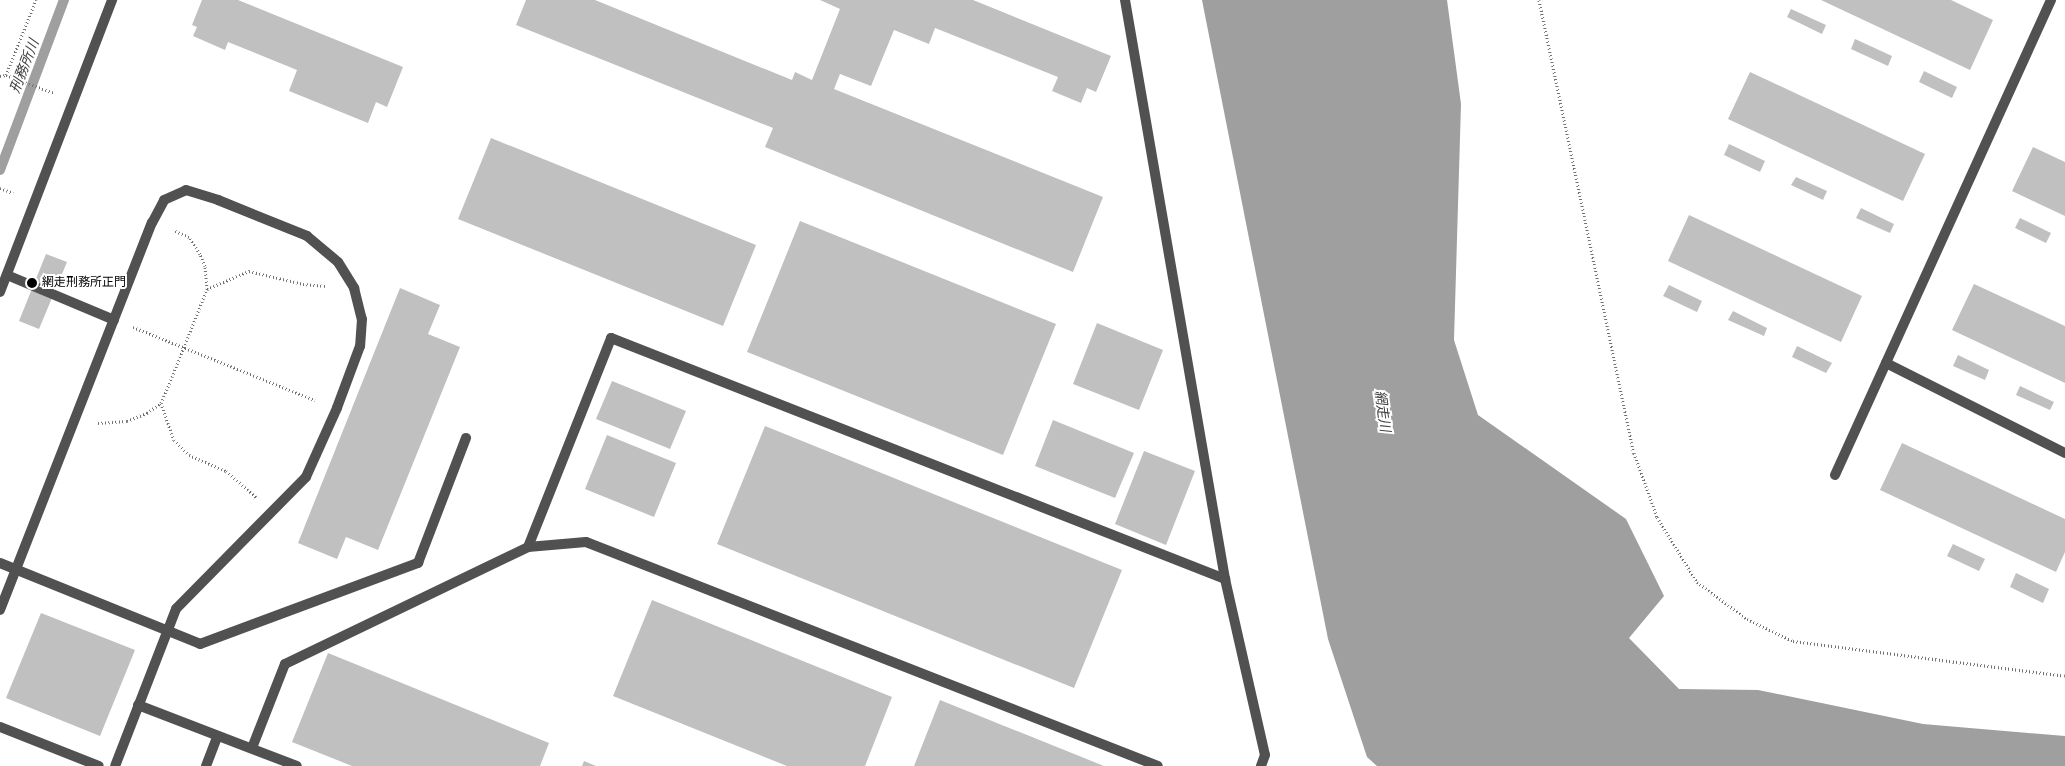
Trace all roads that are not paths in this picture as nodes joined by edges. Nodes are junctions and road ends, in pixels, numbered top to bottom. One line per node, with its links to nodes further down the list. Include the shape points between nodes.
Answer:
1 (112, 0): 4 (street)
2 (1126, 0): 14 (street)
3 (2051, 0): 7 (street)
4 (6, 275): 5 (street); 6 (street)
5 (0, 292)
6 (114, 320): 13 (street); 16 (street, via 164,200 186,190 307,236 338,262 354,288 362,319 360,346 306,477 176,609)
7 (1886, 363): 9 (street); 10 (street)
8 (466, 438): 16 (street, via 418,563 200,644)
9 (2065, 452)
10 (1835, 475)
11 (528, 547): 14 (street, via 611,338); 20 (street, via 285,664); 25 (street, via 586,542)
12 (0, 563): 13 (street)
13 (16, 570): 15 (street); 16 (street)
14 (1225, 579): 26 (street, via 1265,754)
15 (0, 610)
16 (168, 631): 17 (street)
17 (138, 705): 19 (street); 22 (street)
18 (0, 727): 21 (street)
19 (217, 737): 20 (street); 23 (street)
20 (252, 748): 24 (street)
21 (99, 766)
22 (115, 766)
23 (206, 766)
24 (297, 766)
25 (1158, 766)
26 (1261, 766)

